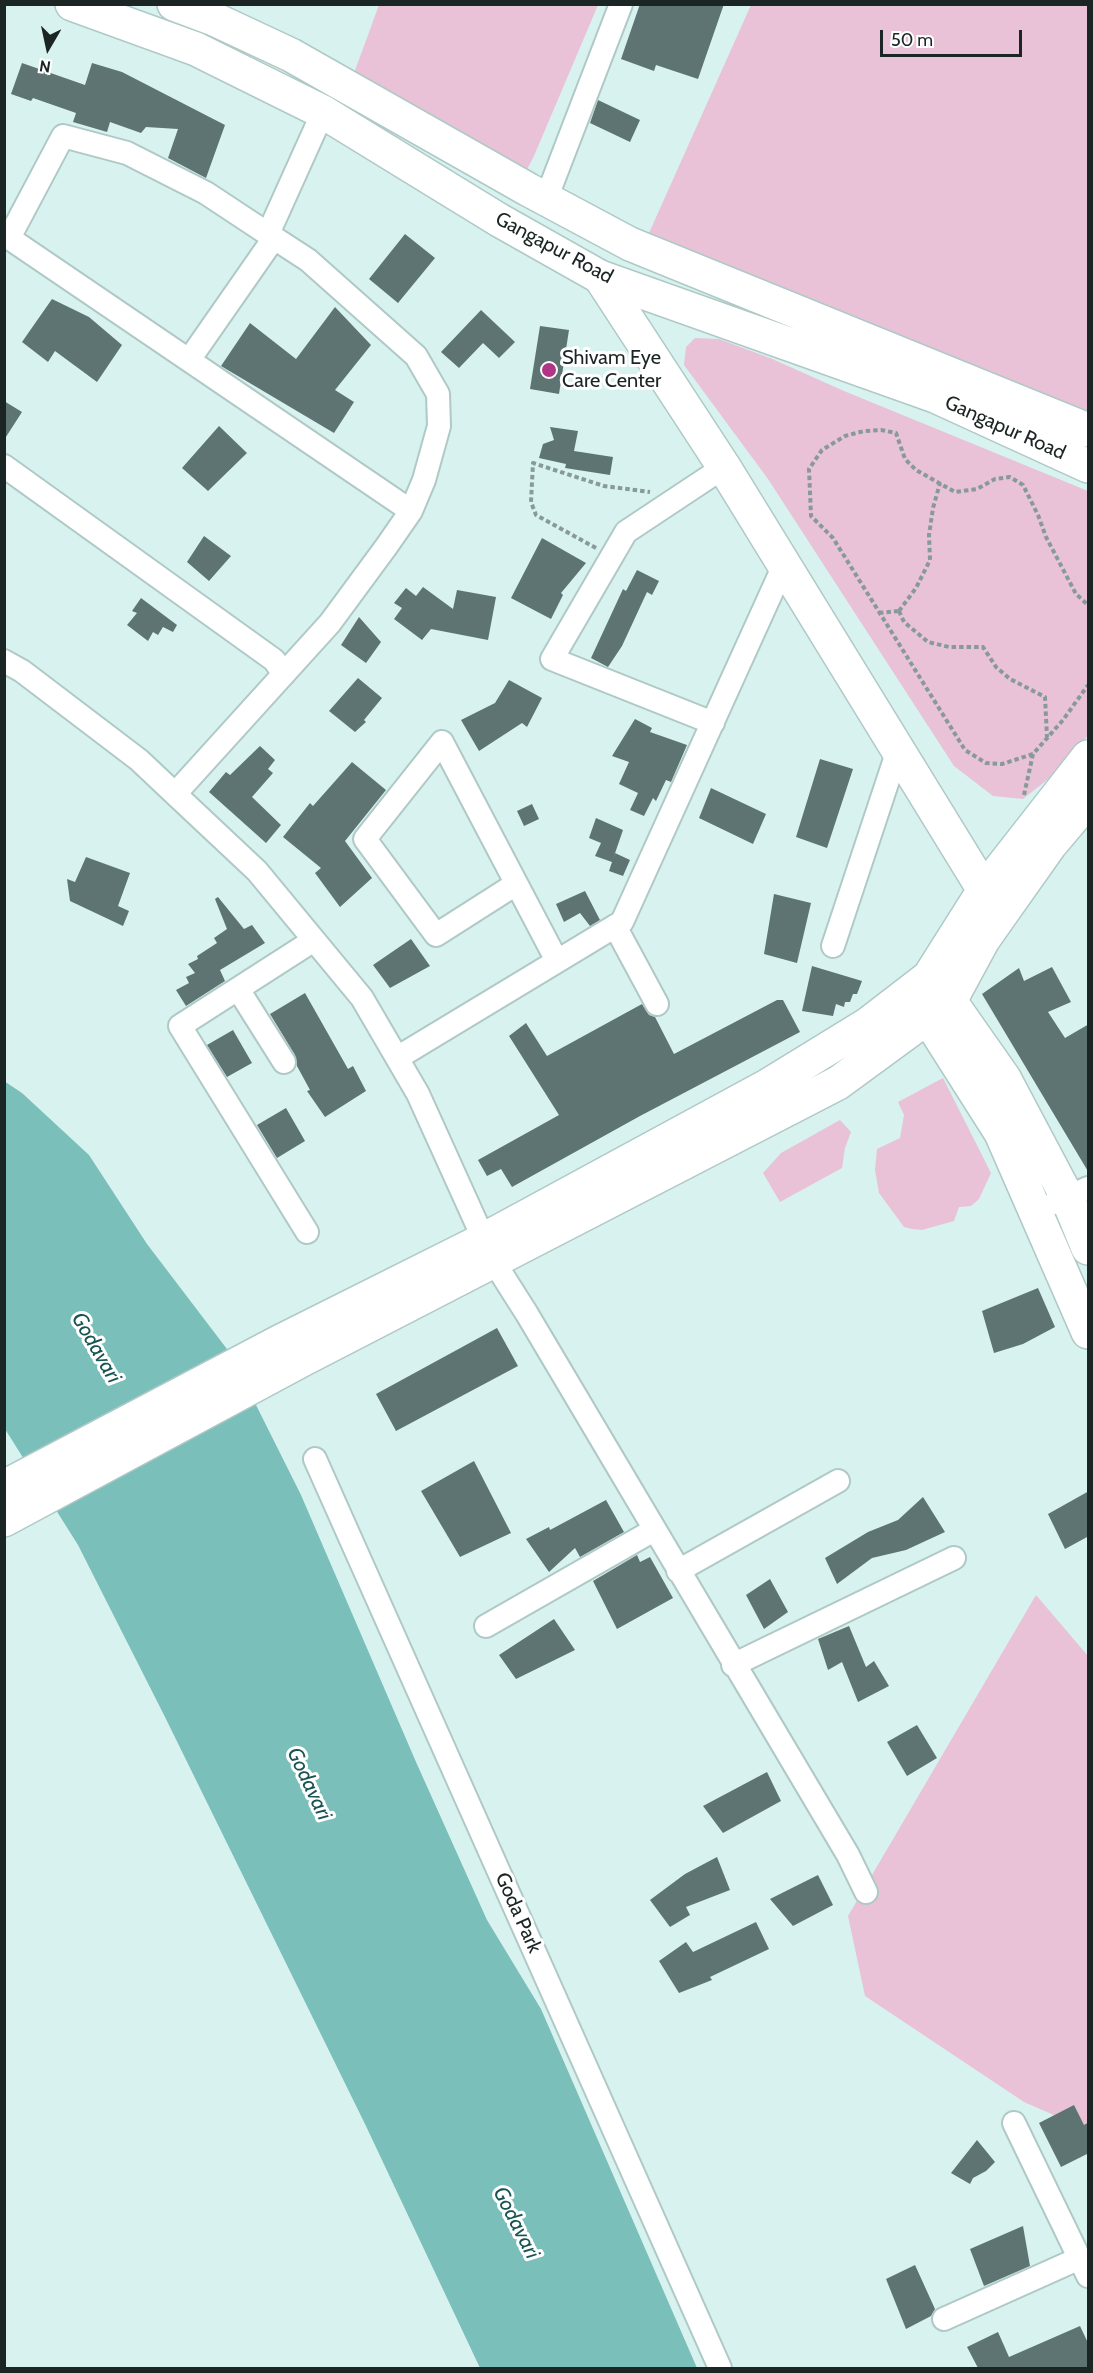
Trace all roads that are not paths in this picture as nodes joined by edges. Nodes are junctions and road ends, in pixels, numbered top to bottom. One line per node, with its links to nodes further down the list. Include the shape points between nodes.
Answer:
1 (72, 4): 4 (main road, Gangapur Road, via 196,49)
2 (174, 4): 5 (main road, Gangapur Road, via 291,55)
3 (621, 4): 5 (street)
4 (323, 112): 6 (street); 7 (main road, Gangapur Road)
5 (546, 199): 9 (main road, Gangapur Road, via 630,244)
6 (271, 236): 8 (street); 8 (street, via 206,194 127,153 63,136 9,238); 13 (street, via 308,260 416,356 438,394 439,426)
7 (600, 277): 11 (main road, Gangapur Road, via 935,396); 12 (main road)
8 (189, 360): 13 (street)
9 (1089, 430)
10 (4, 466): 16 (street, via 274,660)
11 (1089, 466)
12 (724, 467): 14 (main road); 17 (street, via 626,532 552,659)
13 (411, 511): 16 (street, via 330,622)
14 (784, 565): 17 (street); 18 (main road)
15 (4, 661): 20 (street, via 139,760)
16 (284, 674): 20 (street)
17 (712, 723): 24 (street, via 622,922)
18 (898, 750): 23 (main road); 26 (street)
19 (1089, 757): 23 (main road)
20 (175, 794): 25 (street, via 256,871)
21 (1089, 800): 23 (main road)
22 (516, 884): 22 (street, via 447,752 442,742 365,839 435,935); 27 (street)
23 (993, 902): 28 (main road); 31 (main road, via 983,940)
24 (615, 926): 27 (street); 30 (street)
25 (314, 940): 29 (street); 32 (street, via 362,998)
26 (833, 946)
27 (557, 961): 32 (street)
28 (919, 985): 31 (main road); 38 (main road, via 868,1024)
29 (238, 989): 33 (street); 36 (street, via 180,1026)
30 (657, 1004)
31 (939, 1010): 34 (main road, via 1004,1078); 35 (main road); 38 (main road, via 838,1083)
32 (397, 1058): 38 (street, via 418,1094)
33 (284, 1062)
34 (1078, 1193): 35 (street); 37 (main road)
35 (1035, 1211): 39 (main road)
36 (307, 1232)
37 (1089, 1248)
38 (489, 1251): 40 (main road); 45 (street)
39 (1089, 1332)
40 (291, 1351): 43 (main road); 44 (main road)
41 (315, 1459): 54 (street, Goda Park)
42 (838, 1481): 47 (street)
43 (4, 1487)
44 (4, 1520)
45 (654, 1530): 47 (street); 48 (street)
46 (954, 1558): 49 (street)
47 (678, 1571): 49 (street)
48 (486, 1626)
49 (733, 1665): 50 (street, via 848,1855)
50 (866, 1892)
51 (1014, 2123): 52 (street)
52 (1084, 2267): 53 (street)
53 (944, 2319)
54 (720, 2368)

